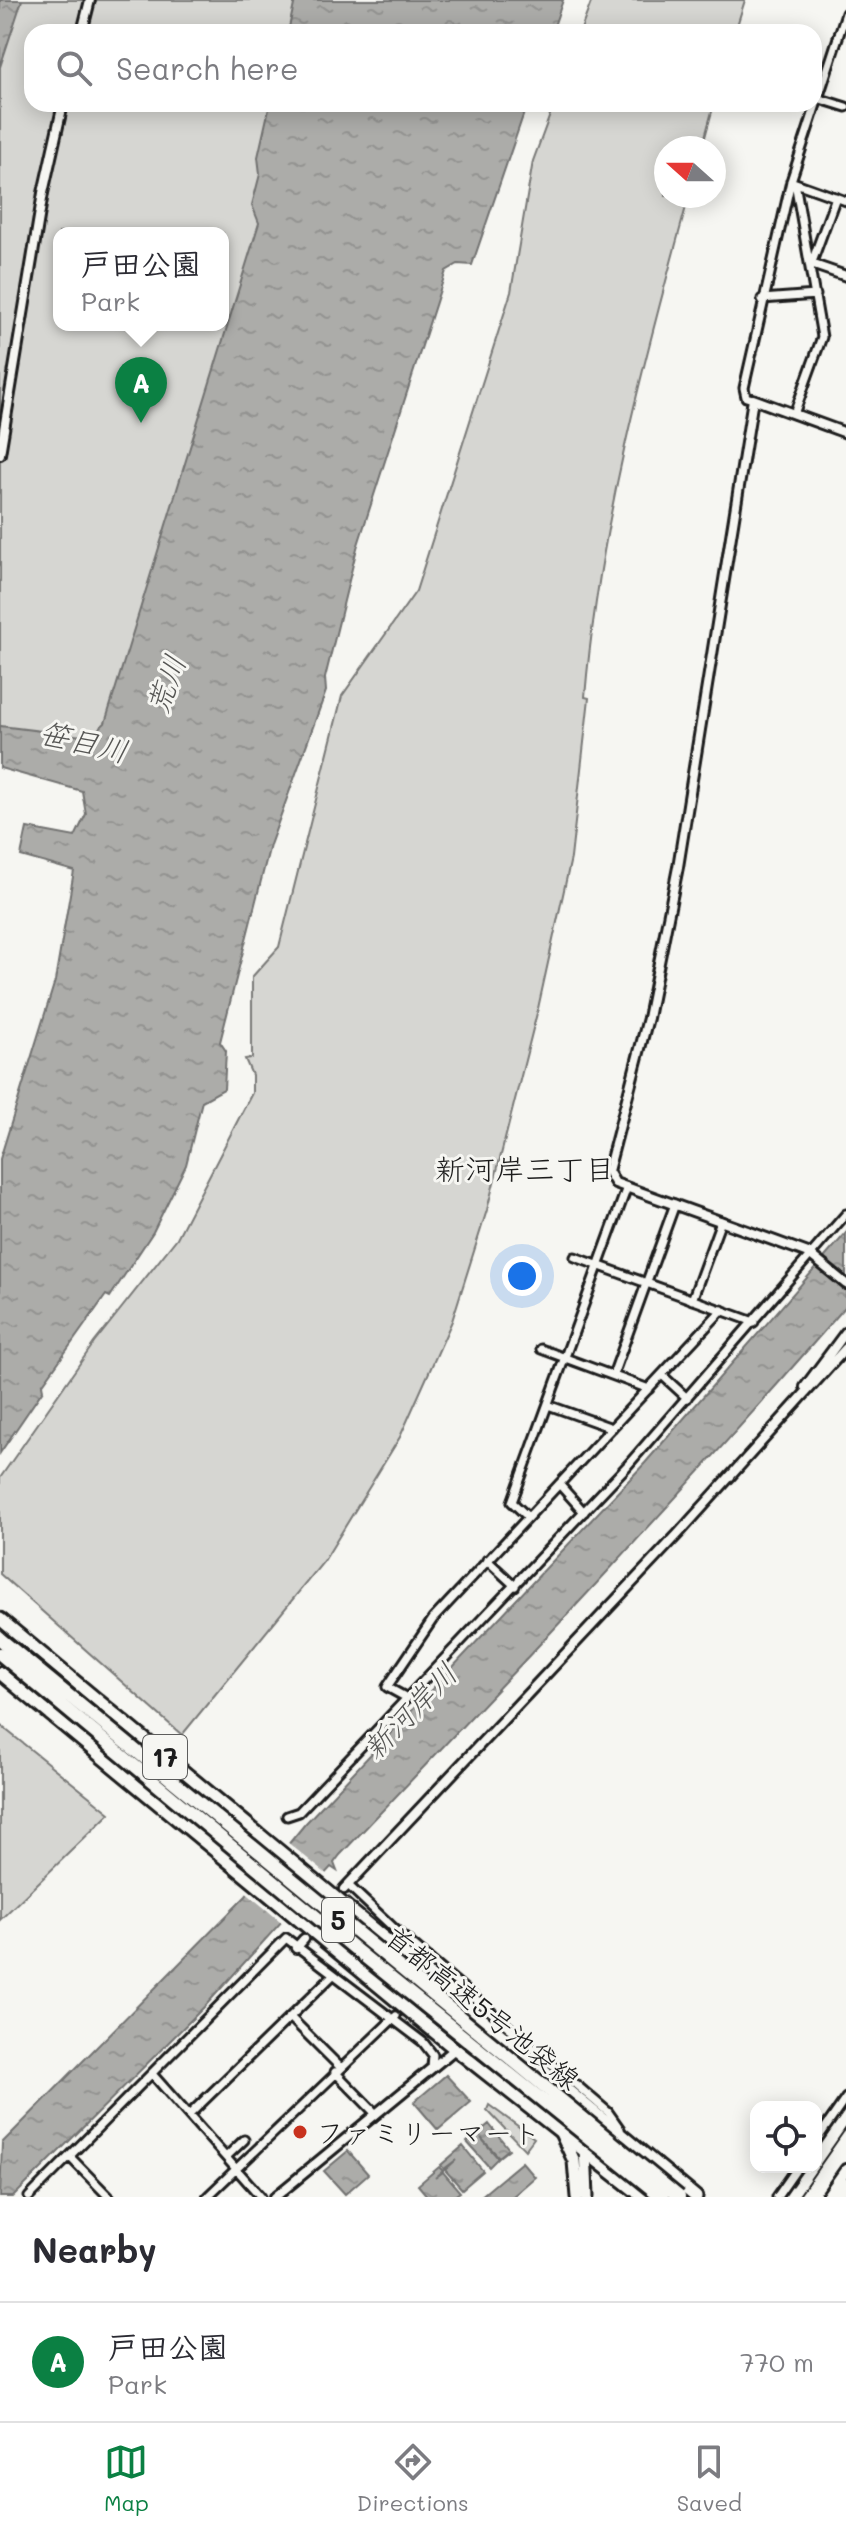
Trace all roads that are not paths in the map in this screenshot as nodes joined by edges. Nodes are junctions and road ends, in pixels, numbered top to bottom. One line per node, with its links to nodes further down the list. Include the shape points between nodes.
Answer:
1 (90, 0): 3 (street)
2 (846, 13): 4 (street)
3 (84, 24)
4 (822, 83)
5 (822, 100): 6 (street)
6 (846, 107)
7 (61, 112): 19 (street)
8 (813, 112): 9 (street)
9 (791, 181): 10 (street); 12 (street); 15 (street)
10 (836, 197): 11 (street); 12 (street)
11 (846, 201)
12 (811, 264): 13 (street); 14 (street)
13 (846, 276)
14 (816, 295): 15 (street); 17 (street, via 822,337)
15 (762, 299): 16 (street, via 744,388 746,397)
16 (753, 399): 17 (street); 20 (street, via 678,867 648,1018 608,1171 612,1181)
17 (794, 414): 18 (street)
18 (846, 433)
19 (0, 454)
20 (627, 1187): 21 (street); 26 (street)
21 (675, 1204): 23 (street); 27 (street)
22 (846, 1214): 24 (street)
23 (721, 1221): 24 (street); 29 (street)
24 (813, 1256): 28 (street); 31 (street)
25 (575, 1257): 26 (street)
26 (599, 1266): 27 (street); 35 (street)
27 (646, 1284): 29 (street); 36 (street)
28 (846, 1284)
29 (692, 1300): 30 (street)
30 (722, 1310): 31 (street); 37 (street)
31 (754, 1322): 39 (street)
32 (846, 1332): 41 (street)
33 (846, 1348): 41 (street)
34 (541, 1349): 35 (street)
35 (565, 1358): 36 (street); 40 (street)
36 (613, 1375): 38 (street)
37 (662, 1375): 38 (street); 39 (street)
38 (649, 1389): 42 (street)
39 (687, 1398): 44 (street)
40 (548, 1405): 42 (street); 45 (street, via 512,1502)
41 (792, 1408): 54 (street)
42 (612, 1428): 43 (street)
43 (559, 1484): 44 (street); 45 (street)
44 (584, 1512): 47 (street)
45 (528, 1517): 46 (street)
46 (487, 1560): 47 (street); 52 (street, via 433,1619 387,1687)
47 (515, 1586): 52 (street)
48 (0, 1619): 64 (main road, 17)
49 (0, 1639): 88 (highway, 首都高速5号池袋線 / 5, bridge)
50 (0, 1654): 87 (highway, 首都高速5号池袋線 / 5, bridge)
51 (0, 1673): 60 (main road, 17)
52 (407, 1698): 53 (street, via 299,1812)
53 (287, 1816)
54 (346, 1887): 71 (street, via 608,2112)
55 (304, 1939): 56 (street)
56 (296, 1948): 57 (street); 63 (street, via 286,1938)
57 (332, 1976): 58 (street); 59 (street)
58 (290, 2017): 62 (street); 67 (street)
59 (394, 2017): 61 (street, via 425,2044 433,2055); 62 (street)
60 (455, 2049): 61 (street); 68 (main road, 17)
61 (432, 2067): 66 (street)
62 (338, 2069): 66 (street); 75 (street)
63 (153, 2075): 67 (street); 73 (street)
64 (570, 2092): 71 (main road, 17); 72 (main road, via 583,2126)
65 (846, 2098): 69 (street)
66 (376, 2114): 83 (street)
67 (189, 2115): 74 (street)
68 (560, 2131): 72 (main road, 17); 84 (main road, via 574,2161)
69 (822, 2132)
70 (244, 2140): 74 (street)
71 (628, 2140): 89 (main road, 17)
72 (585, 2151): 85 (main road); 86 (main road, 17)
73 (70, 2157): 79 (street); 80 (street)
74 (226, 2157): 75 (street)
75 (236, 2169): 81 (street); 82 (street)
76 (846, 2170): 91 (main road)
77 (794, 2173): 90 (street)
78 (846, 2184): 92 (main road)
79 (29, 2197)
80 (109, 2197)
81 (207, 2197)
82 (261, 2197)
83 (275, 2197)
84 (577, 2197)
85 (587, 2197)
86 (643, 2197)
87 (662, 2197)
88 (679, 2197)
89 (696, 2197)
90 (777, 2197)
91 (827, 2197)
92 (837, 2197)

